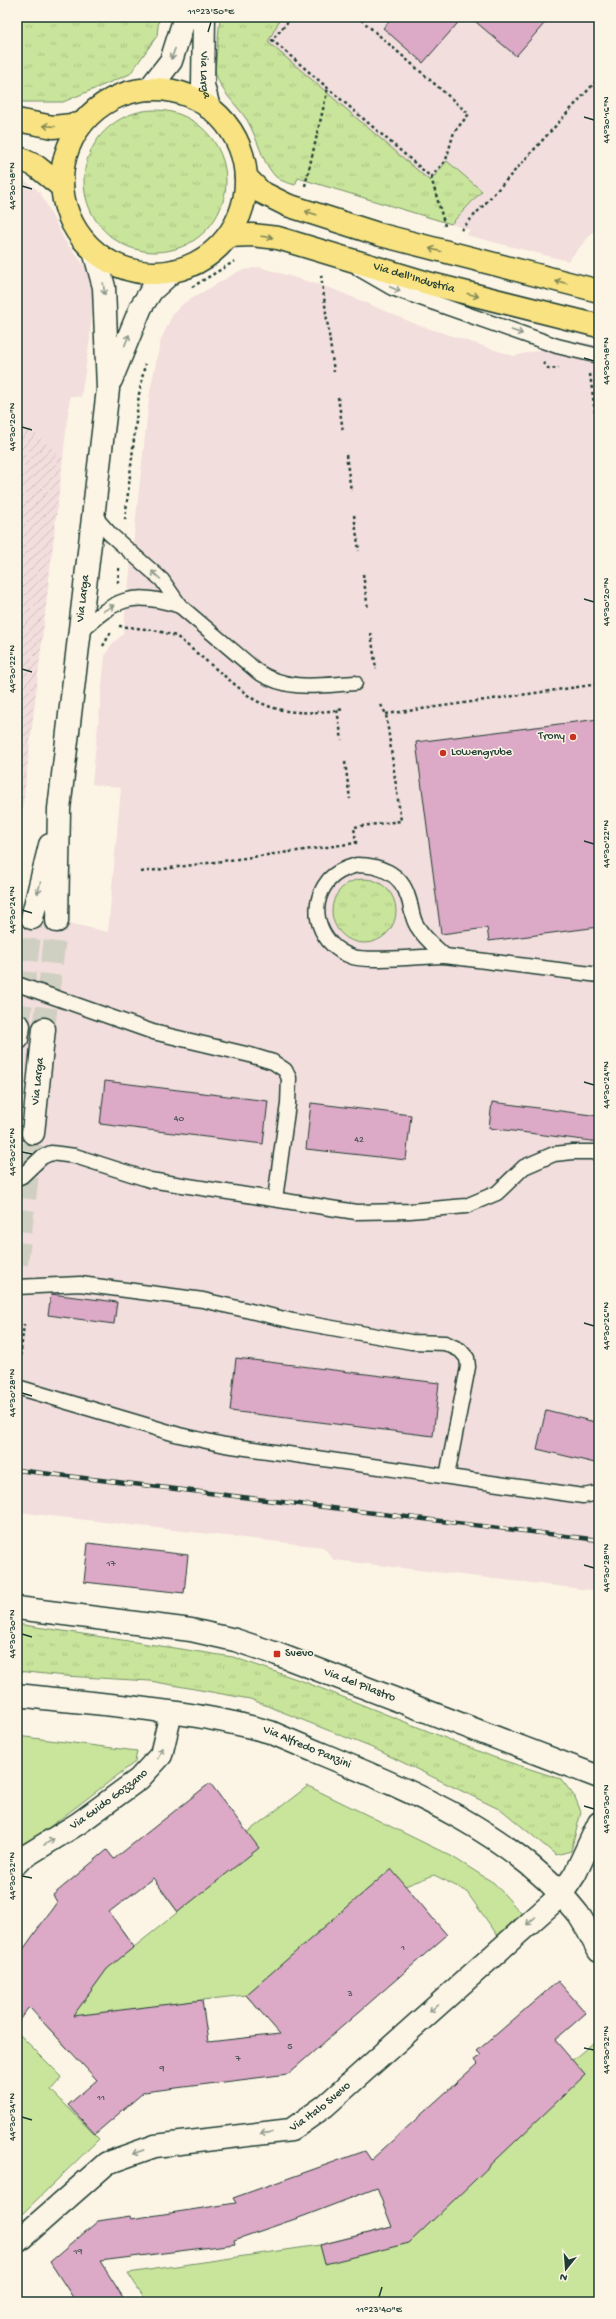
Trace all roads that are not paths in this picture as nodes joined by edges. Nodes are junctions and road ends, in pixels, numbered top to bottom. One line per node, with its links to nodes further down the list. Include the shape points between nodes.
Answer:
1 (185, 17): 3 (street, one-way to 3, via 171,61)
2 (204, 17): 4 (street, Via Larga, via 203,85)
3 (149, 89): 4 (main road, via 184,95); 6 (main road, via 130,92 112,99 95,110)
4 (209, 108): 8 (main road, via 224,122 235,138 243,157)
5 (17, 120): 6 (main road, one-way to 5, via 53,127)
6 (81, 124): 9 (main road, via 66,153)
7 (17, 157): 9 (main road, via 36,166)
8 (246, 177): 10 (main road, via 242,208); 14 (main road, one-way to 8, via 401,241 287,205 261,192)
9 (62, 186): 11 (main road, via 64,202 75,229)
10 (228, 236): 12 (main road, Via dell'Industria, one-way to 12, via 273,237); 13 (main road, via 213,252 194,264)
11 (94, 251): 13 (main road, via 112,263 131,270 152,273); 17 (street, Via Larga, one-way to 17, via 104,287)
12 (336, 256): 15 (main road, Via dell'Industria, one-way to 15, via 485,298); 16 (lane, one-way to 16, via 392,288 557,346)
13 (173, 271): 17 (street, Via Larga, one-way to 13, via 141,307 152,290)
14 (599, 292)
15 (599, 326)
16 (599, 356)
17 (108, 389): 18 (street, Via Larga)
18 (93, 515): 19 (lane, one-way to 18, via 162,580 110,534); 20 (street, Via Larga)
19 (180, 606): 20 (lane, one-way to 19, via 100,613 124,600 157,599); 21 (lane, via 272,681 297,686)
20 (79, 633): 22 (street, Via Larga)
21 (355, 683)
22 (59, 809): 23 (street, Via Larga, one-way to 23); 24 (street, Via Larga)
23 (32, 918)
24 (57, 921)
25 (445, 956): 25 (lane, via 427,940 417,926 401,882 388,871 373,865 357,864 341,870 329,880 320,894 317,910 319,926 327,940 339,951 355,957); 26 (lane)
26 (599, 975)
27 (17, 984): 32 (lane, via 153,1032 250,1055 273,1062 285,1070 289,1078 288,1104)
28 (44, 1029): 29 (street, Via Larga)
29 (33, 1133)
30 (599, 1152): 32 (lane, via 554,1154 524,1167 497,1193 466,1206 356,1212)
31 (17, 1178): 32 (lane, via 42,1157 56,1154 75,1156 150,1180)
32 (275, 1199)
33 (17, 1287): 35 (lane, via 80,1284 188,1298 293,1321 411,1342 445,1343 460,1350 467,1358 468,1367)
34 (17, 1381): 35 (lane, via 179,1435 225,1445)
35 (447, 1476): 36 (lane, via 583,1496)
36 (599, 1493)
37 (17, 1608): 40 (street, Via del Pilastro, via 192,1630 235,1640 284,1656)
38 (17, 1695): 39 (street, Via Alfredo Panzini)
39 (171, 1713): 42 (street, Via Guido Gozzano, one-way to 39, via 79,1824 139,1779 161,1755); 43 (street, Via Alfredo Panzini, via 226,1721 270,1732 411,1794 453,1814 511,1851)
40 (599, 1777)
41 (599, 1822): 43 (street, via 575,1874)
42 (17, 1863)
43 (561, 1895): 44 (street, Via Alfredo Panzini, via 578,1915); 45 (street, Via Italo Svevo, one-way to 45, via 325,2106 291,2130 155,2146 107,2163)
44 (599, 1951)
45 (17, 2242)

